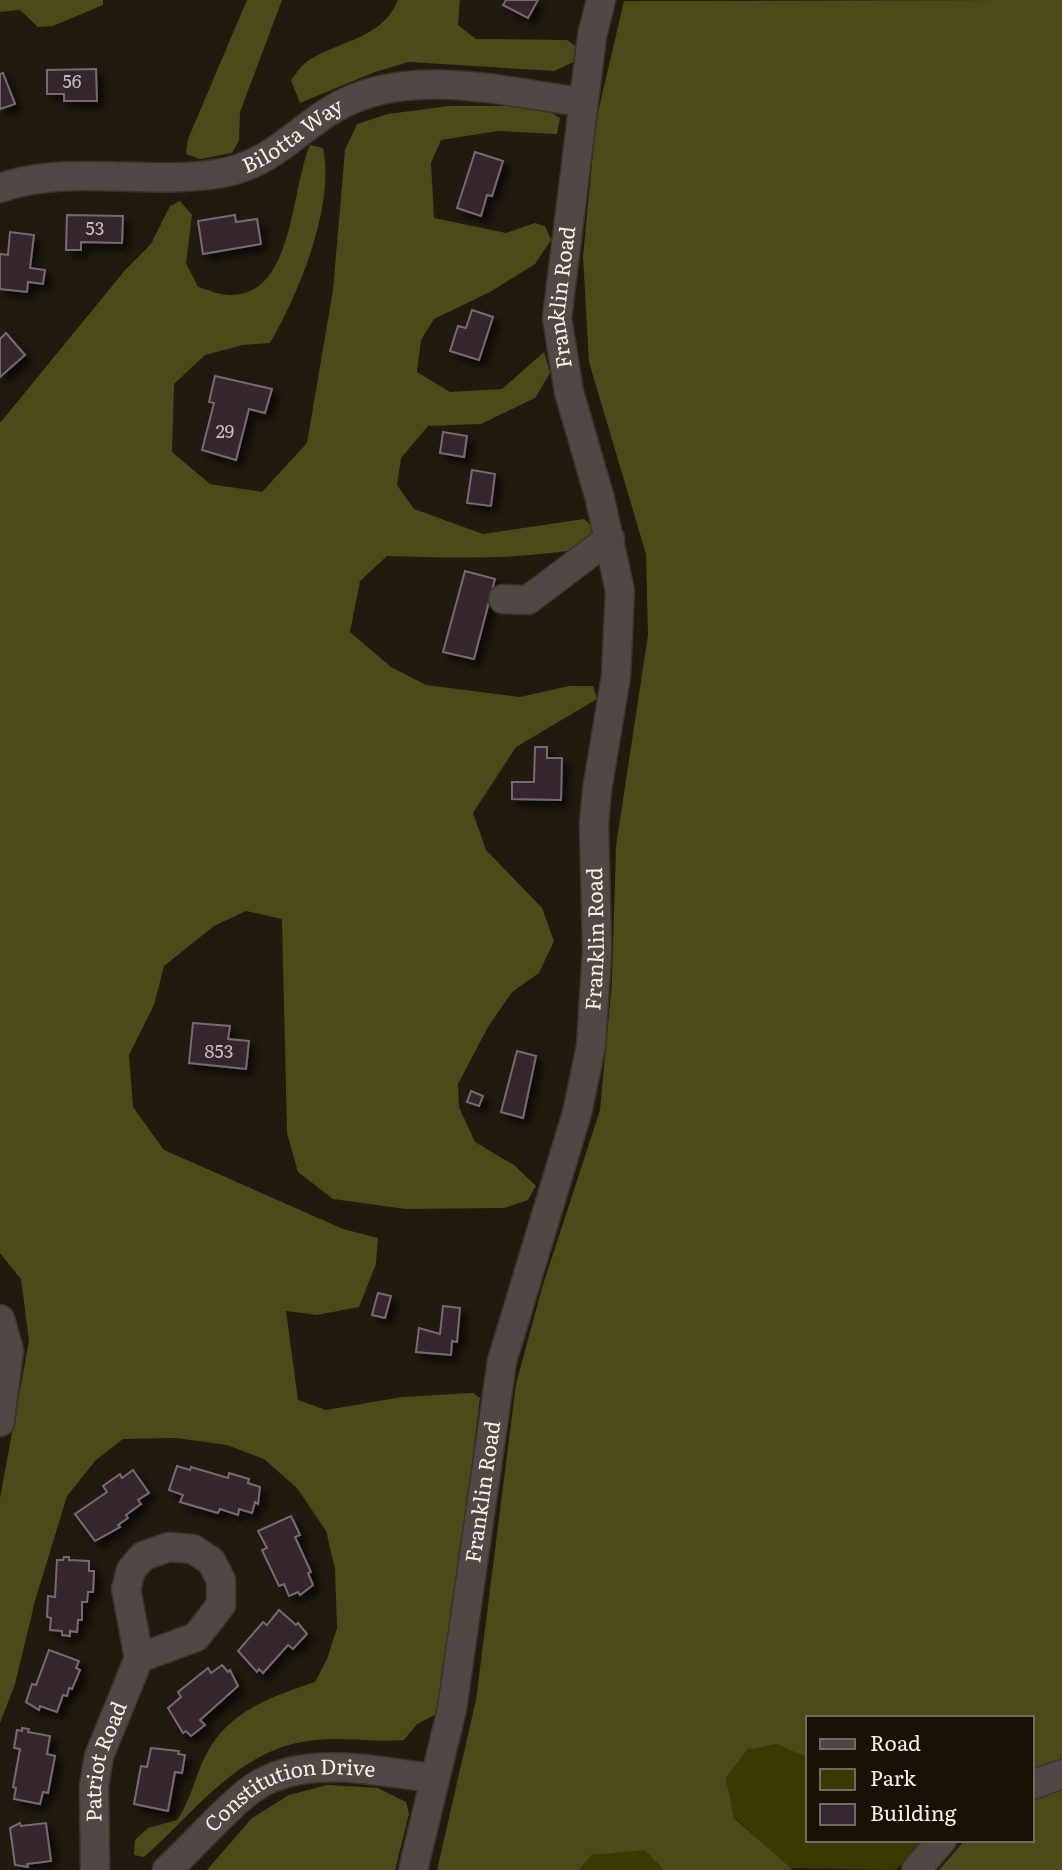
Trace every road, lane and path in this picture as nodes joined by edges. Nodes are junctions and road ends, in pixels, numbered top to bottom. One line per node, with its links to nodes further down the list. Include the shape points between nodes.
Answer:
1 (601, 0): 2 (street, Franklin Road)
2 (583, 102): 3 (street, Bilotta Way, via 437,85 374,90 315,121 280,150 228,172 176,178 56,177); 4 (street, Franklin Road, via 557,332)
3 (0, 188)
4 (610, 538): 5 (street, via 528,600); 10 (street, Franklin Road, via 620,605 617,676 594,824 597,951 591,1046 577,1113 502,1361 452,1709)
5 (503, 599)
6 (0, 1319): 7 (street, via 9,1350)
7 (0, 1422)
8 (139, 1658): 13 (street, Patriot Road, via 99,1756 94,1786)
9 (1062, 1774): 11 (street)
10 (435, 1778): 14 (street, Constitution Drive, via 323,1766 281,1774 246,1793); 15 (street, Franklin Road)
11 (1034, 1784)
12 (940, 1842): 16 (street)
13 (95, 1870)
14 (167, 1870)
15 (413, 1870)
16 (916, 1870)

